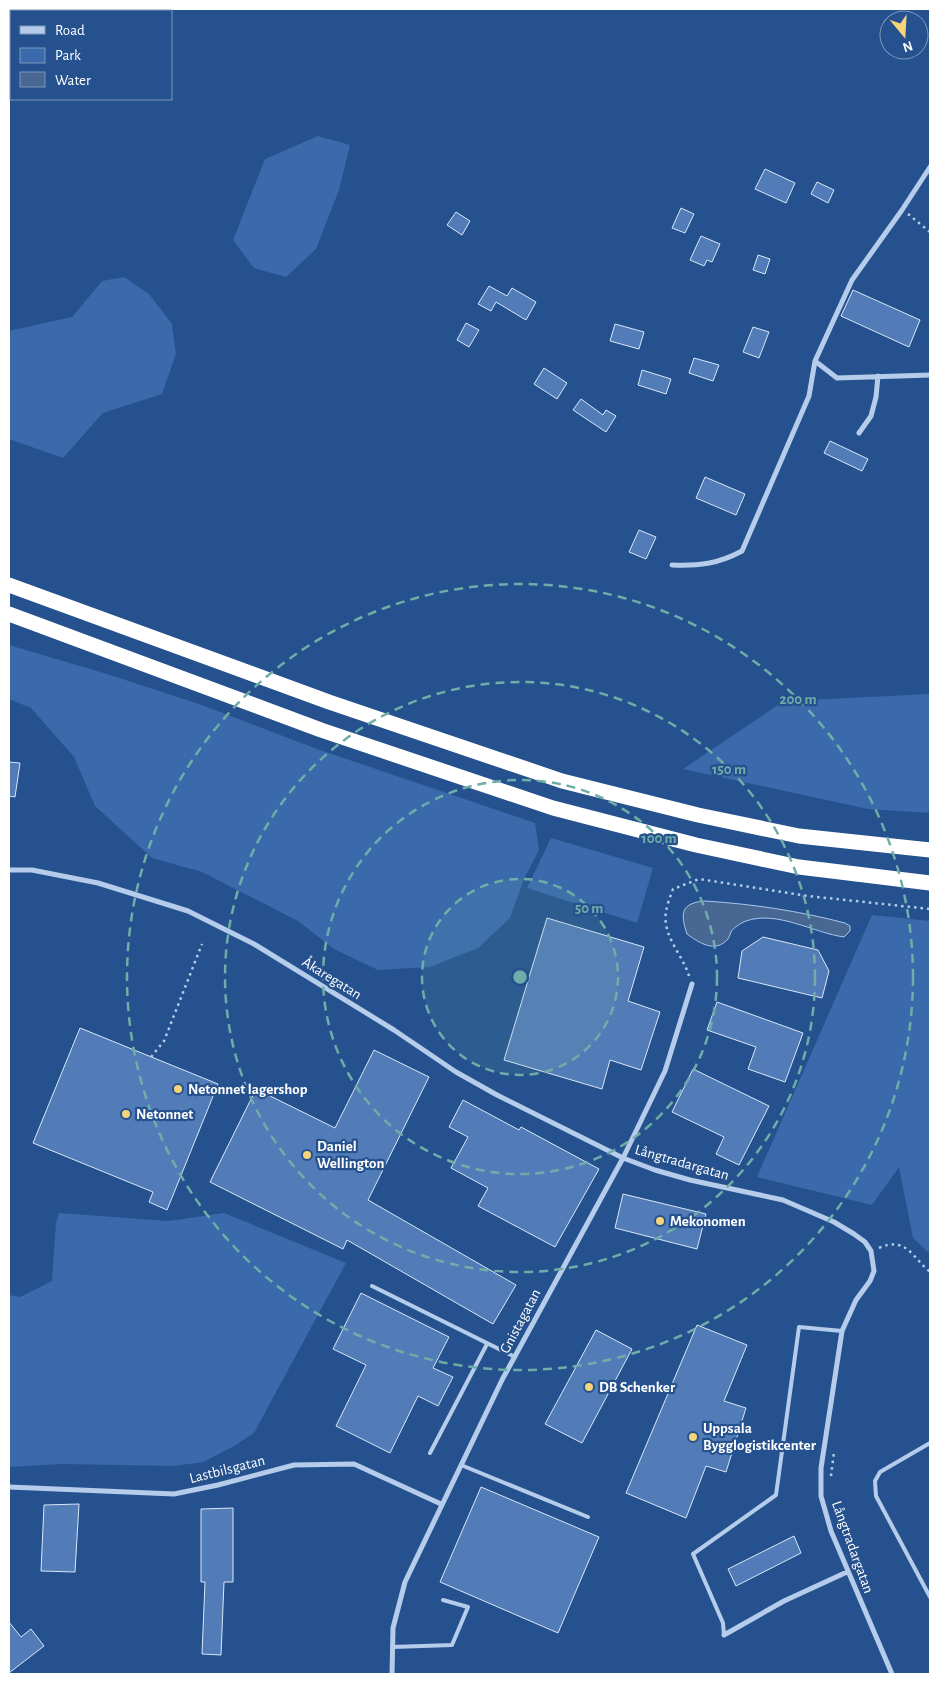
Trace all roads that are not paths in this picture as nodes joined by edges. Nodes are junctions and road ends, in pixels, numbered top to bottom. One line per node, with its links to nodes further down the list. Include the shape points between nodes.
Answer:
1 (930, 166): 2 (street, via 852,280)
2 (815, 361): 4 (street, via 837,378); 6 (street, via 810,396 742,551 726,560 696,566)
3 (930, 375): 4 (street)
4 (878, 376): 5 (street, via 871,416)
5 (859, 433)
6 (672, 565)
7 (9, 585): 9 (highway, via 329,702 562,781 698,815 800,836)
8 (9, 614): 11 (highway, via 321,730 553,808 696,845 799,867)
9 (930, 850)
10 (9, 870): 13 (street, Åkaregatan, via 32,870 98,883 188,911 254,944 496,1095)
11 (930, 883)
12 (692, 984): 13 (street, Gnistagatan, via 665,1071)
13 (623, 1158): 15 (street, Långtradargatan, via 690,1180 783,1200 834,1222 865,1242 871,1251 874,1271); 17 (street, Gnistagatan)
14 (372, 1286): 16 (lane)
15 (842, 1331): 24 (street, Långtradargatan, via 821,1468 821,1496); 27 (lane, via 798,1327 776,1495 693,1554 723,1623)
16 (487, 1344): 17 (lane); 19 (lane)
17 (515, 1357): 20 (street, Gnistagatan)
18 (930, 1443): 25 (lane, via 880,1472 875,1481 876,1496)
19 (430, 1453)
20 (461, 1465): 22 (street, Gnistagatan); 23 (lane)
21 (9, 1487): 22 (street, Lastbilsgatan, via 174,1494 294,1465 354,1464)
22 (442, 1504): 28 (street, Gnistagatan, via 405,1582 393,1628)
23 (588, 1517)
24 (847, 1572): 27 (street); 30 (street, Långtradargatan)
25 (930, 1597)
26 (443, 1600): 28 (lane, via 468,1607 452,1645)
27 (724, 1635)
28 (392, 1647): 29 (street, Gnistagatan)
29 (392, 1674)
30 (892, 1674)

